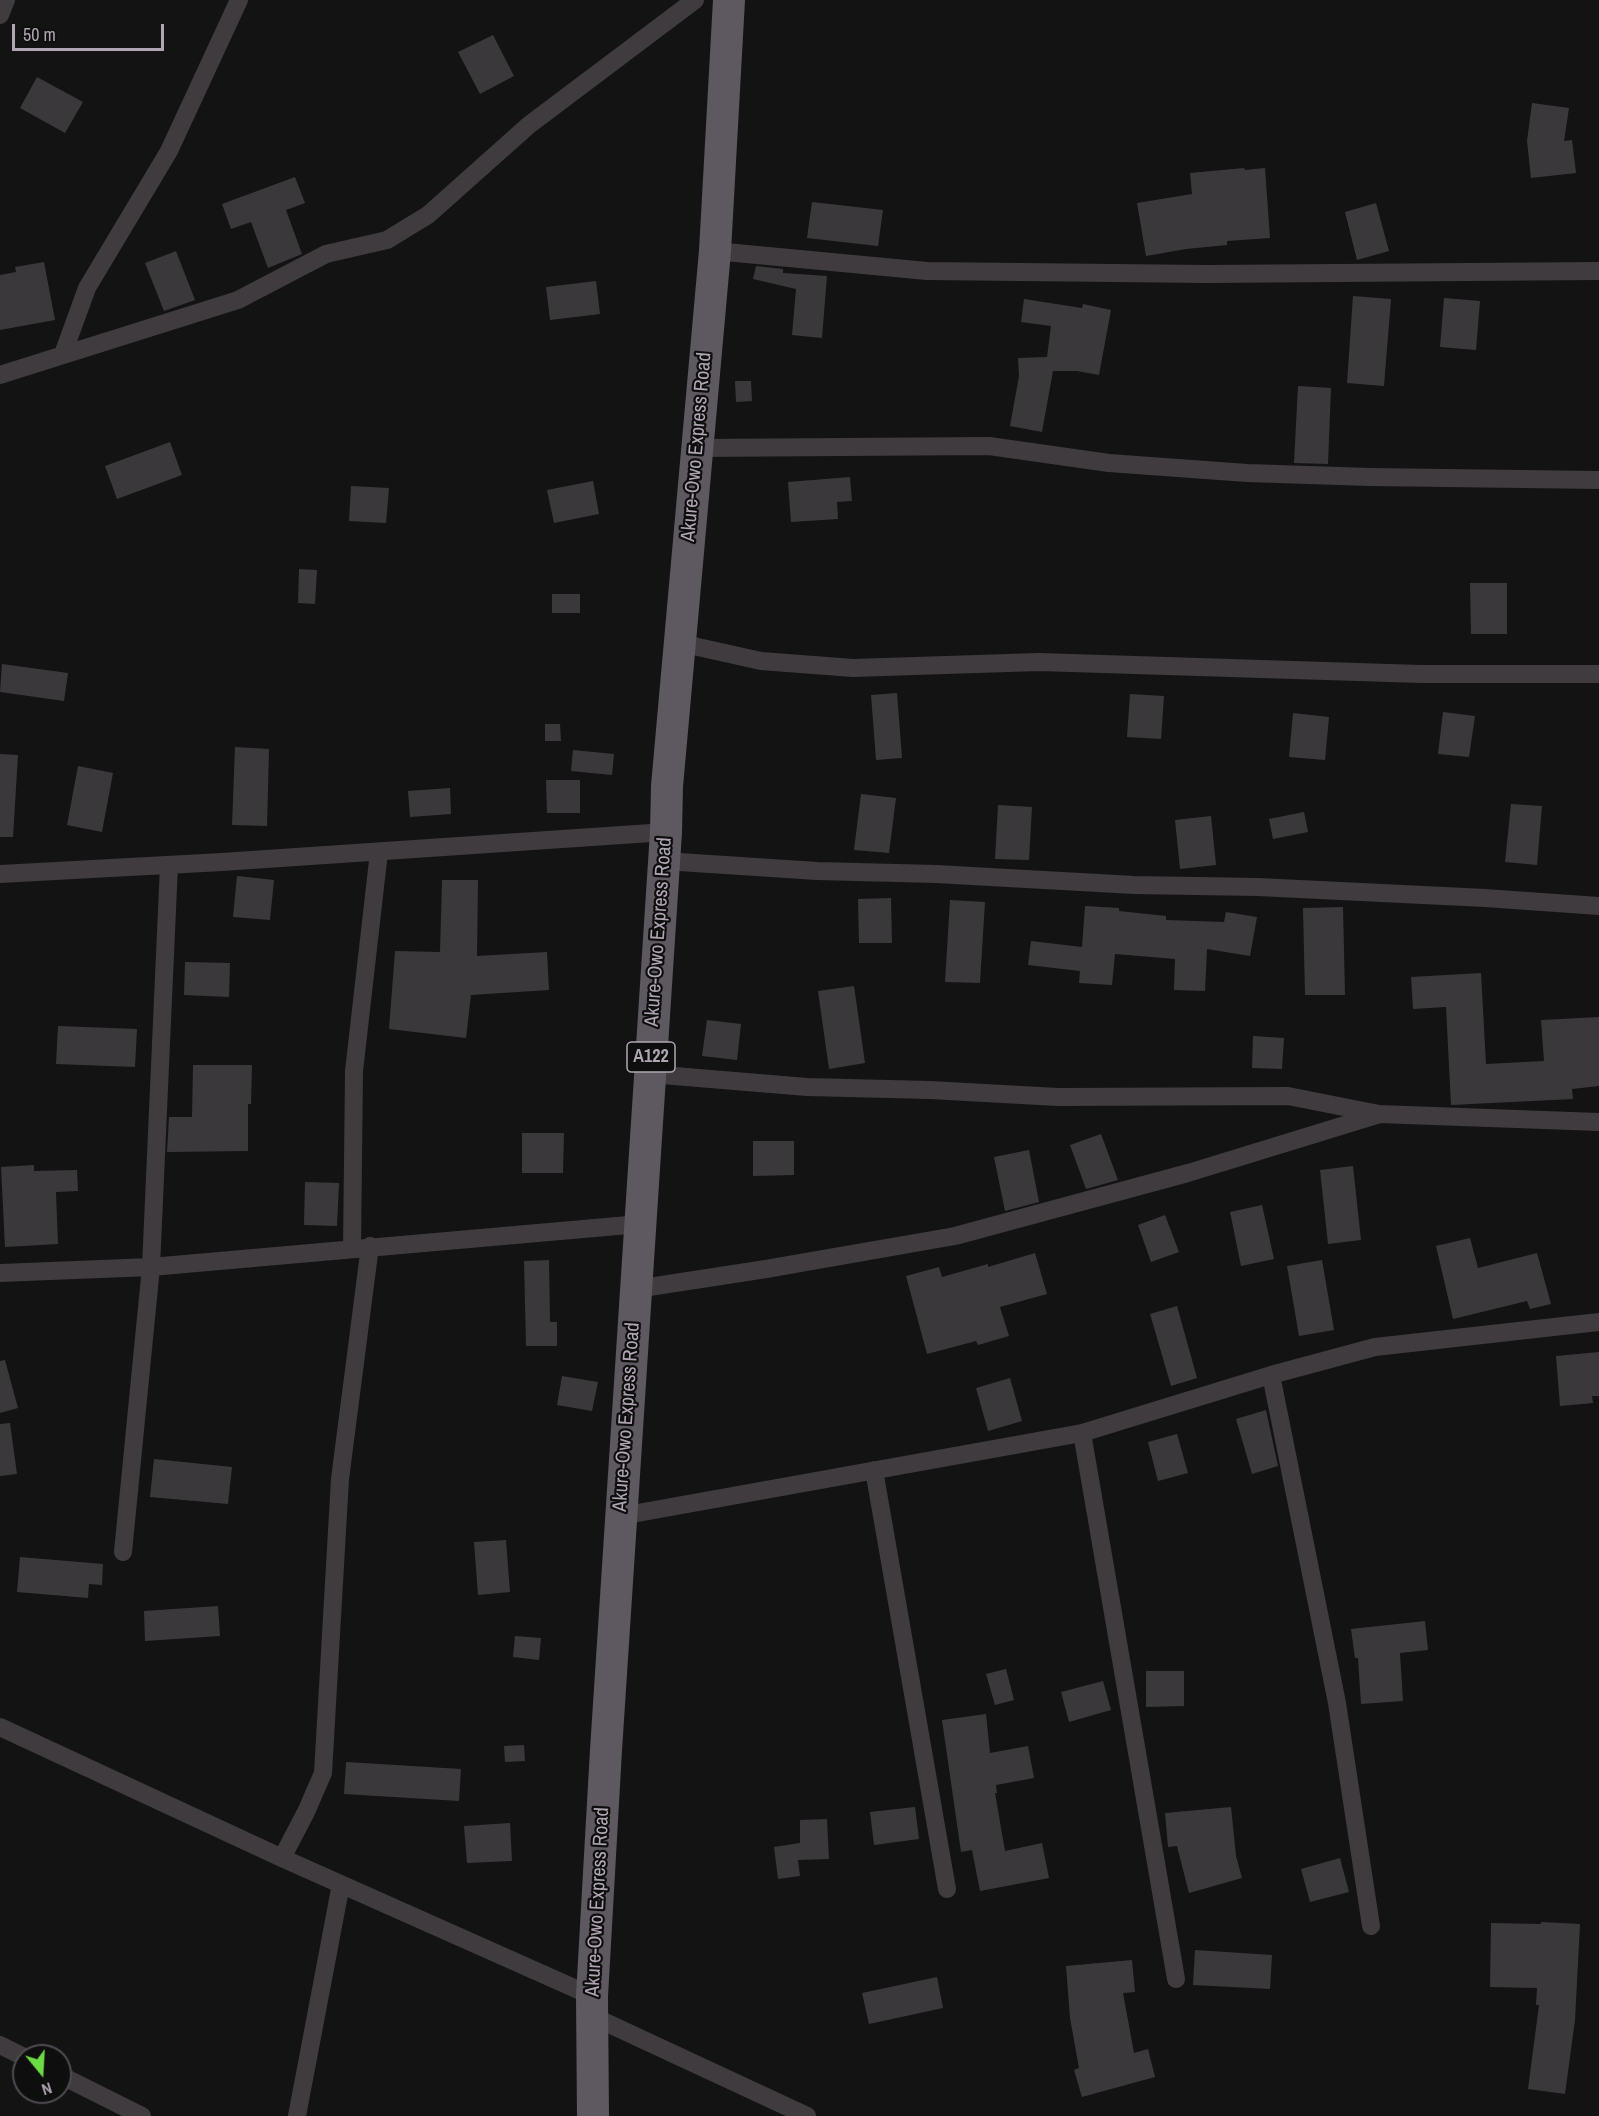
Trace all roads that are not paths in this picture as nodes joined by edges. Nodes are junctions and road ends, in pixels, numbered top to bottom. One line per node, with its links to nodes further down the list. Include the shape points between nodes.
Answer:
1 (6, 0): 5 (street)
2 (239, 0): 8 (street, via 169,151 87,288)
3 (695, 0): 8 (street, via 529,124 428,215 387,240 326,254 238,300)
4 (729, 0): 6 (highway, Akure-Owo Express Road / A122)
5 (0, 15)
6 (715, 251): 7 (street, via 927,271); 10 (highway, Akure-Owo Express Road / A122)
7 (1599, 271)
8 (63, 354): 9 (street)
9 (0, 375)
10 (698, 448): 11 (street, via 989,446 1109,463 1247,473); 12 (highway, Akure-Owo Express Road / A122)
11 (1599, 480)
12 (680, 643): 13 (street, via 761,661 853,668 1040,662 1421,674); 14 (highway, Akure-Owo Express Road / A122)
13 (1599, 674)
14 (665, 847): 15 (street); 18 (street, via 817,871 1485,897); 19 (highway, Akure-Owo Express Road / A122)
15 (379, 852): 16 (street); 23 (street, via 354,1071)
16 (169, 865): 17 (street); 24 (street)
17 (0, 874)
18 (1599, 906)
19 (650, 1074): 20 (street, via 807,1087 1058,1096 1288,1095); 22 (highway, Akure-Owo Express Road / A122)
20 (1379, 1114): 21 (street); 26 (street, via 1188,1173 955,1236)
21 (1599, 1122)
22 (640, 1224): 23 (street); 26 (highway, Akure-Owo Express Road / A122)
23 (361, 1247): 24 (street); 34 (street, via 340,1479 323,1773)
24 (151, 1267): 25 (street); 32 (street)
25 (0, 1273)
26 (636, 1289): 31 (highway, Akure-Owo Express Road / A122)
27 (1599, 1322): 28 (street, via 1375,1347)
28 (1271, 1375): 29 (street); 37 (street, via 1336,1703)
29 (1082, 1433): 30 (street); 38 (street)
30 (874, 1470): 31 (street); 36 (street)
31 (621, 1516): 39 (highway, Akure-Owo Express Road / A122)
32 (123, 1552)
33 (0, 1727): 34 (street)
34 (282, 1858): 35 (street)
35 (341, 1884): 39 (street); 42 (street)
36 (947, 1889)
37 (1371, 1926)
38 (1176, 1979)
39 (592, 2006): 43 (highway, Akure-Owo Express Road / A122); 44 (street)
40 (72, 2081): 41 (street)
41 (142, 2116)
42 (297, 2116)
43 (593, 2116)
44 (807, 2116)

